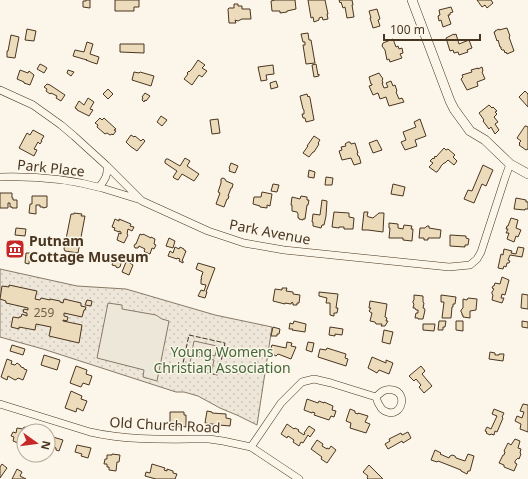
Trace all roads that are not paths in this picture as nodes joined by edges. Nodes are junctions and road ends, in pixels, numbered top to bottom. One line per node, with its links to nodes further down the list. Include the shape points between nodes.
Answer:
1 (412, 0): 3 (main road, via 454,109 470,131 485,140)
2 (0, 90): 4 (street, Park Avenue, via 46,114)
3 (510, 164): 5 (main road); 8 (street, Park Avenue, via 481,252 470,266 449,267 298,252 244,243 208,231)
4 (107, 166): 7 (street, Park Place, via 107,173); 8 (street, Park Avenue)
5 (528, 174)
6 (0, 177): 7 (street, Park Place, via 45,178)
7 (99, 187): 8 (street, Park Place)
8 (142, 201)
9 (376, 397): 11 (street, via 314,379 302,382 280,402)
10 (0, 404): 11 (street, Old Church Road, via 101,435 223,440)
11 (251, 447): 12 (street, Old Church Road)
12 (299, 479)

